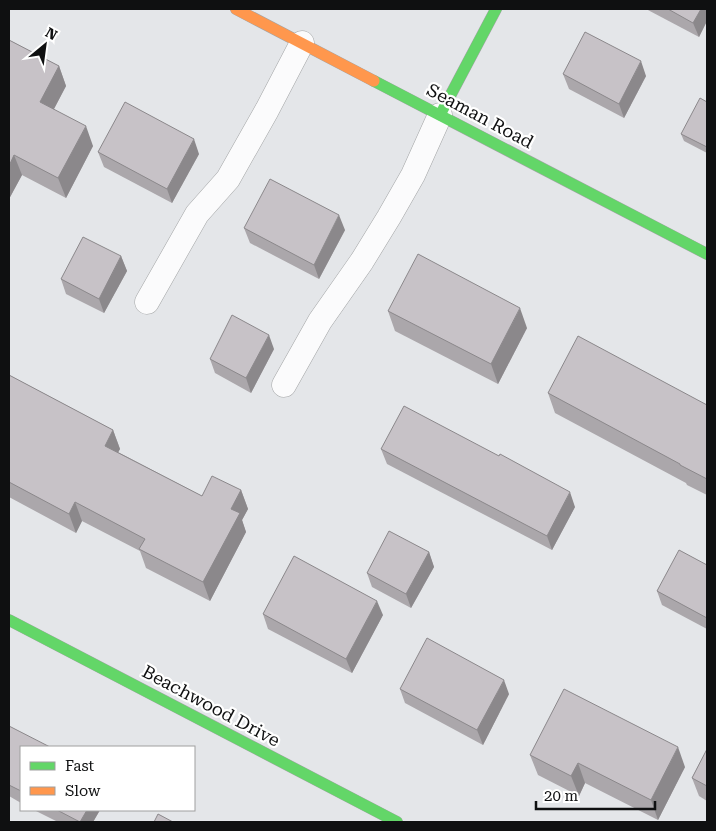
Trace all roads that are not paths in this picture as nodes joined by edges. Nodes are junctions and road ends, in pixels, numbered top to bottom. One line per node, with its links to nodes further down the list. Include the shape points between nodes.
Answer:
1 (236, 9): 3 (street, Seaman Road)
2 (496, 9): 4 (street)
3 (302, 43): 4 (street, Seaman Road); 6 (lane, via 228,179 197,214)
4 (440, 115): 5 (street, Seaman Road); 7 (lane, via 413,175 389,217 320,321)
5 (707, 254)
6 (147, 302)
7 (284, 385)
8 (9, 620): 9 (street, Beachwood Drive)
9 (397, 822)

